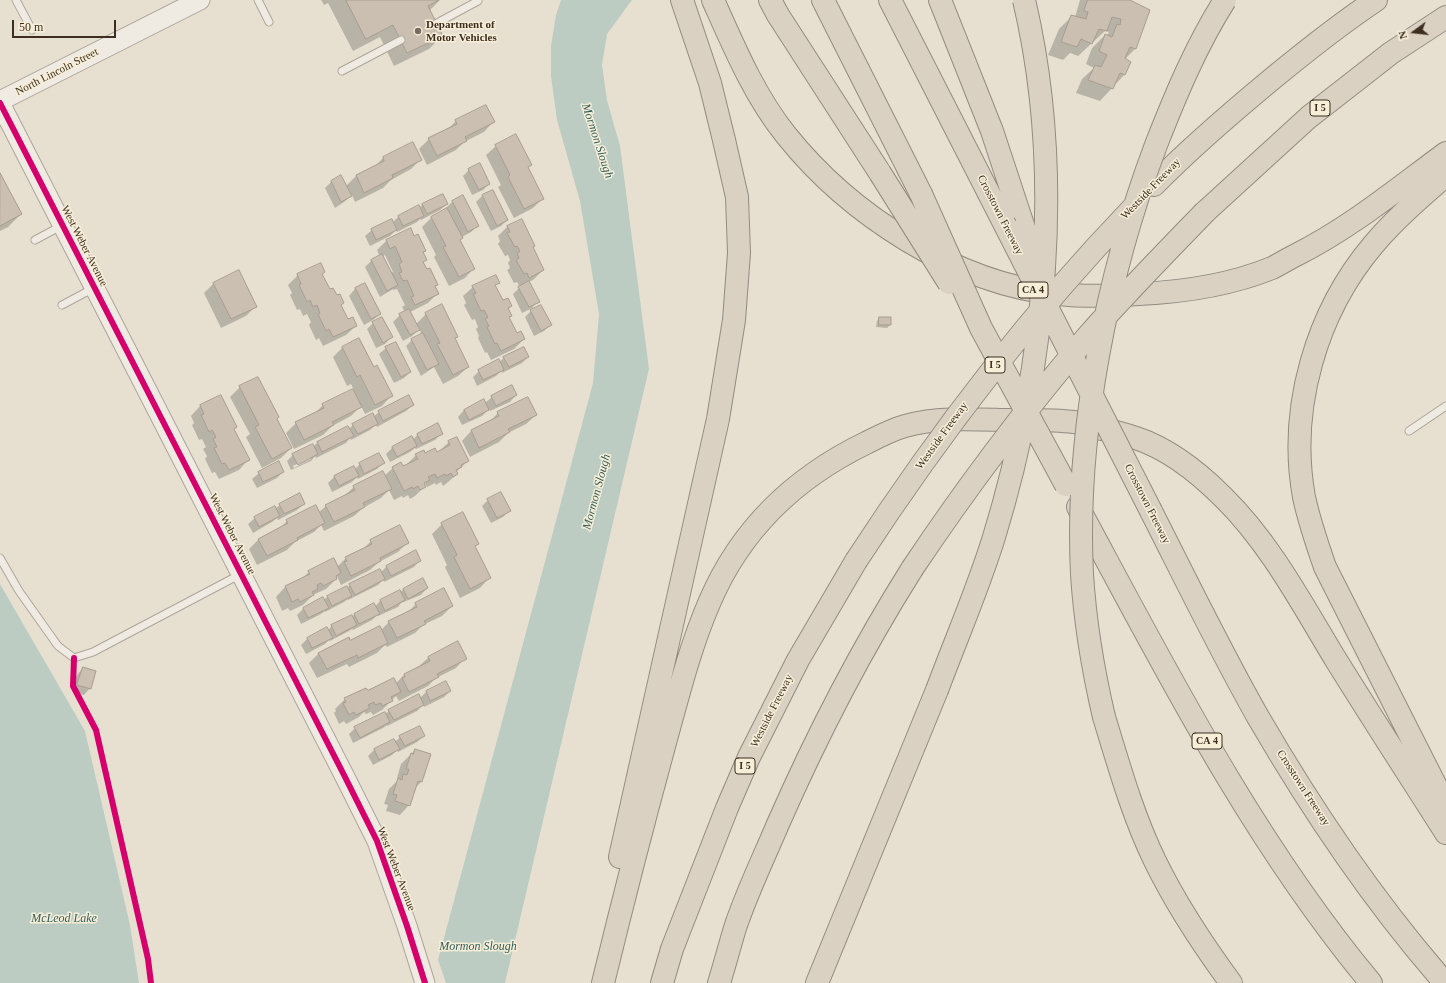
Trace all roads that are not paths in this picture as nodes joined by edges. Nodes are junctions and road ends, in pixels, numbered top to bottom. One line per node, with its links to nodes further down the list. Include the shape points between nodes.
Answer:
1 (16, 0): 17 (lane)
2 (200, 0): 20 (street, North Lincoln Street)
3 (258, 0): 15 (lane)
4 (682, 0): 36 (highway, via 710,83 737,197 739,253 734,320 718,419)
5 (712, 0): 21 (highway, CA 4, via 750,81 770,113 802,154 835,188 912,244 992,280 1024,289 1103,296 1168,293 1243,277 1273,267 1310,248 1346,226)
6 (770, 0): 28 (highway, bridge, via 951,286)
7 (823, 0): 28 (highway, CA 4, bridge, via 922,194)
8 (890, 0): 24 (highway, Crosstown Freeway)
9 (940, 0): 24 (highway, via 992,131)
10 (1024, 0): 40 (highway, bridge, via 1042,100 1046,226 1039,324 1026,404 1006,494 979,580 937,690)
11 (1225, 0): 41 (highway, bridge, via 1184,75 1151,158 1115,278 1094,380 1081,516 1082,573 1094,676 1130,802 1155,861 1192,927)
12 (1376, 0): 38 (highway, Westside Freeway / I 5, bridge, via 1302,54 1183,156 1154,185 1073,273 996,364 924,461 856,561 798,660 749,757 672,949)
13 (478, 1): 16 (lane)
14 (1446, 17): 39 (highway, I 5, bridge, via 1392,53 1309,116 1205,212 1126,294 1051,380 979,473 889,606 802,768 736,925)
15 (270, 22)
16 (437, 23)
17 (32, 30)
18 (401, 40): 19 (lane)
19 (342, 72)
20 (0, 102): 23 (street, West Weber Avenue)
21 (1446, 153)
22 (1446, 175): 33 (highway, via 1406,210 1374,244 1354,270 1336,301 1323,327 1304,394 1300,463 1304,496 1314,538 1325,567)
23 (63, 225): 25 (lane); 26 (street, West Weber Avenue)
24 (1014, 225): 43 (highway, Crosstown Freeway, bridge, via 1063,341 1258,716 1319,815 1404,934)
25 (35, 240)
26 (95, 288): 27 (lane); 32 (street, West Weber Avenue)
27 (62, 305)
28 (981, 328): 42 (highway, CA 4, bridge, via 1167,671 1232,784 1315,911)
29 (1446, 406): 30 (lane)
30 (1409, 431)
31 (0, 558): 32 (lane, via 58,646 74,658 93,652)
32 (241, 574): 35 (street, West Weber Avenue, via 376,841)
33 (1446, 806)
34 (1446, 833): 37 (highway, via 1268,550 1224,498 1174,456 1132,436 1072,422 965,419 923,422 882,435 822,467 780,499 743,543 728,566 710,600 682,680)
35 (425, 983)
36 (593, 983)
37 (603, 983)
38 (662, 983)
39 (719, 983)
40 (817, 983)
41 (1231, 983)
42 (1371, 983)
43 (1445, 983)

